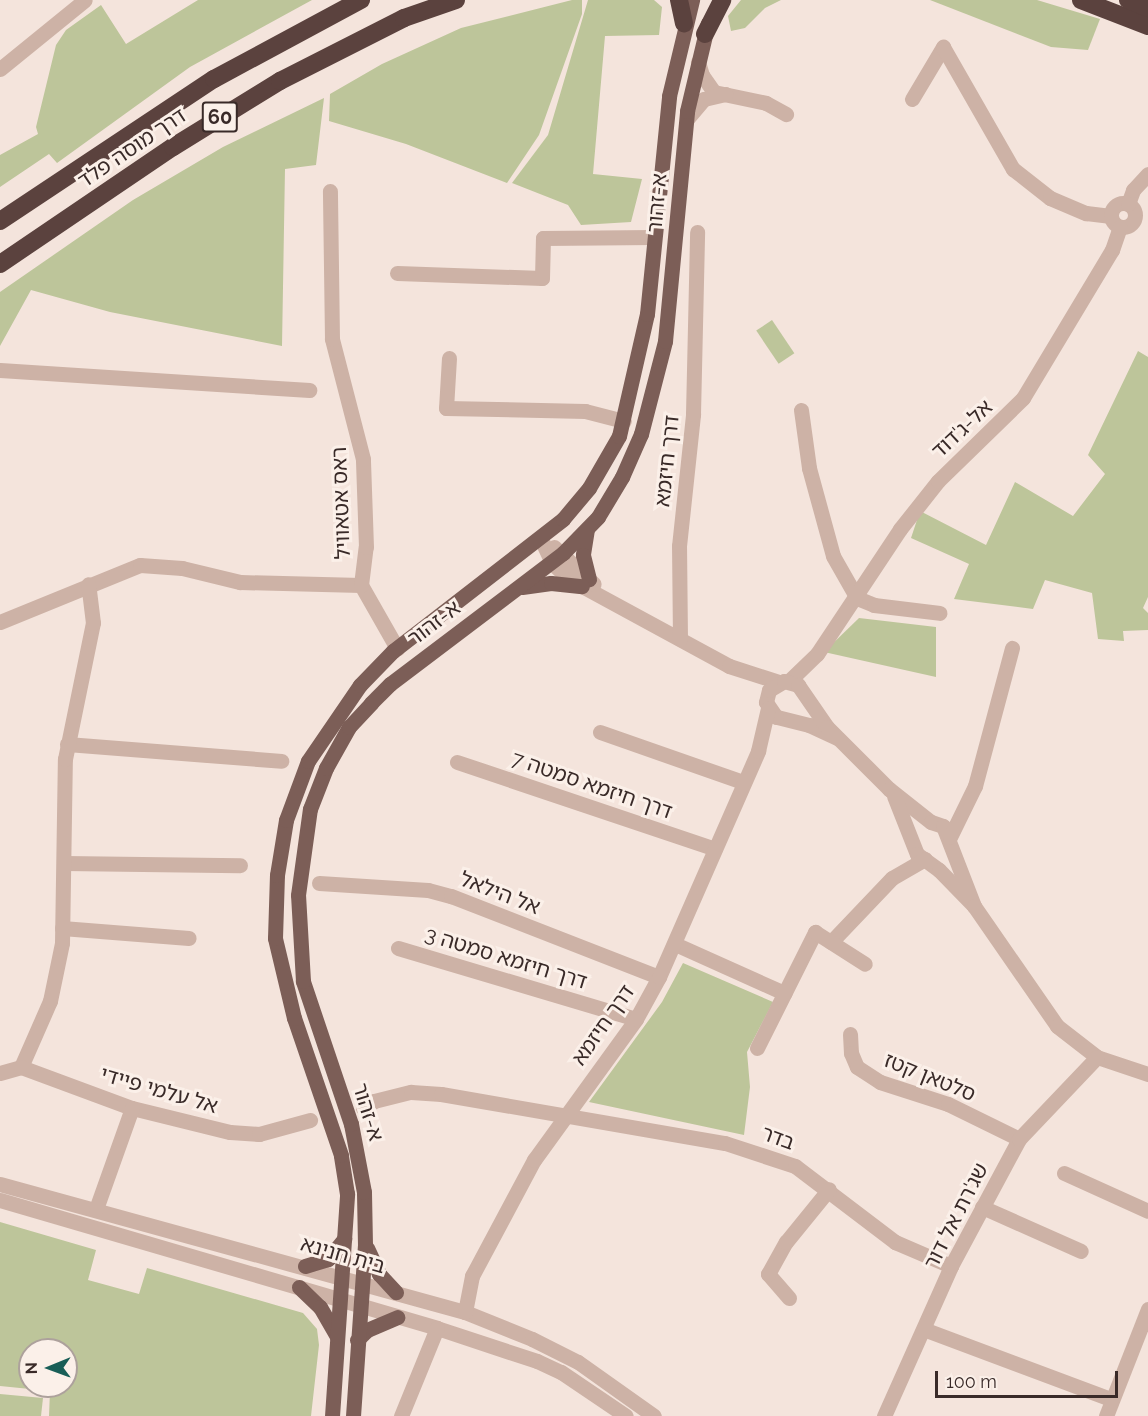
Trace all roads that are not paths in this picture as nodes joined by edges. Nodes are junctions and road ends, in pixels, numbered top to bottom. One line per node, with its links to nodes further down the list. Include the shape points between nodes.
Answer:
1 (85, 0): 15 (street)
2 (361, 0): 23 (highway, דרך מוסה פלד / 60, via 214,79)
3 (456, 0): 27 (highway, דרך מוסה פלד / 60, via 404,18 280,81 173,147)
4 (679, 0): 11 (highway)
5 (692, 0): 11 (main road, א-זהור)
6 (716, 0): 13 (main road, א-זהור)
7 (722, 0): 13 (highway)
8 (1081, 0): 12 (highway)
9 (1128, 0): 10 (highway)
10 (1148, 8)
11 (684, 23): 26 (main road, א-זהור, via 663,138)
12 (1148, 26)
13 (705, 34): 14 (main road, א-זהור)
14 (698, 62): 16 (street, via 714,92); 19 (main road, א-זהור)
15 (0, 69)
16 (725, 94): 18 (street, via 766,103); 19 (street, via 704,99)
17 (912, 99): 24 (street, via 943,47 1013,169 1050,198)
18 (786, 114)
19 (687, 119): 34 (main road, א-זהור, via 665,341 655,387 641,434 622,477)
20 (1148, 174): 22 (street, via 1133,190)
21 (330, 191): 39 (street, ראס אטאוויל, via 332,339 363,459 366,547)
22 (1137, 211): 24 (street, via 1130,225)
23 (0, 221)
24 (1115, 221): 41 (street, אל-ג'דוד, via 1112,250 1023,399 938,481 900,529)
25 (697, 231): 44 (street, דרך חיזמא, via 693,414 680,546)
26 (654, 237): 28 (street, via 543,238 542,278); 33 (main road, א-זהור, via 647,314)
27 (0, 264)
28 (397, 273)
29 (449, 358): 33 (street, via 446,408 585,411)
30 (0, 370): 31 (street)
31 (309, 390)
32 (801, 411): 41 (street, via 809,468 832,556)
33 (624, 421): 35 (main road, א-זהור, via 589,488)
34 (587, 528): 36 (main road, א-זהור); 37 (main road)
35 (541, 539): 36 (street); 45 (main road, א-זהור)
36 (557, 558): 37 (street); 40 (main road, א-זהור)
37 (585, 582): 40 (main road); 44 (street)
38 (88, 584): 39 (street, ראס אטאוויל, via 124,569 157,565 240,582); 43 (street, ראס אטאוויל); 55 (street, via 93,622)
39 (362, 585): 45 (street)
40 (519, 588): 100 (main road, א-זהור, via 390,684 371,703 349,727 326,768 310,809 298,895 299,946 309,1000 362,1164)
41 (857, 598): 42 (street, via 874,605); 47 (street, אל-ג'דוד)
42 (940, 613)
43 (0, 622)
44 (680, 639): 48 (street)
45 (397, 648): 99 (main road, א-זהור, via 341,709 308,761 286,820 277,875 275,938 283,981 344,1167)
46 (1012, 648): 61 (street)
47 (817, 654): 49 (street, אל-ג'דוד); 50 (street, אל-ג'דוד)
48 (729, 666): 49 (street); 51 (street)
49 (784, 682): 50 (street); 51 (street, via 769,690)
50 (804, 696): 52 (street, via 800,714); 54 (street)
51 (767, 705): 52 (street, via 776,717); 56 (street, דרך חיזמא)
52 (789, 719): 54 (street); 56 (street, דרך חיזמא)
53 (600, 732): 59 (street)
54 (837, 738): 60 (street)
55 (67, 744): 57 (street); 67 (street)
56 (758, 751): 59 (street, דרך חיזמא)
57 (280, 761)
58 (457, 762): 65 (street, דרך חיזמא סמטה 7)
59 (743, 782): 65 (street, דרך חיזמא)
60 (889, 789): 62 (street); 64 (street)
61 (971, 798): 62 (street); 63 (street)
62 (934, 822): 63 (street); 64 (street, via 920,826)
63 (950, 840): 66 (street, via 945,855); 71 (street)
64 (913, 841): 66 (street); 69 (street)
65 (715, 849): 75 (street, דרך חיזמא)
66 (926, 860): 69 (street); 71 (street)
67 (64, 863): 68 (street); 72 (street)
68 (240, 865)
69 (892, 878): 74 (street)
70 (319, 883): 78 (street, אל הילאל, via 428,890 451,896)
71 (974, 906): 83 (street, via 1057,1026)
72 (62, 928): 73 (street); 84 (street, via 50,1001)
73 (189, 938)
74 (831, 942): 77 (street); 79 (street, via 815,932)
75 (675, 944): 78 (street, דרך חיזמא); 79 (street)
76 (398, 948): 80 (street, דרך חיזמא סמטה 3)
77 (865, 964)
78 (659, 977): 80 (street, דרך חיזמא)
79 (784, 993): 82 (street)
80 (636, 1018): 89 (street, דרך חיזמא)
81 (850, 1034): 91 (street, סלטאן קטז, via 850,1053 857,1067 880,1082 948,1104)
82 (757, 1048)
83 (1097, 1057): 86 (street); 91 (street, שג'רת אל דור)
84 (21, 1067): 85 (street); 87 (street, אל עלמי פיידי)
85 (0, 1073)
86 (1148, 1074)
87 (132, 1108): 90 (street, אל עלמי פיידי, via 248,1134); 97 (street)
88 (363, 1108): 89 (street, בדר, via 374,1101 411,1092)
89 (564, 1116): 94 (street, בדר, via 754,1151 795,1166); 112 (street, דרך חיזמא, via 496,1226 472,1276)
90 (310, 1120)
91 (1019, 1140): 96 (street, שג'רת אל דור)
92 (1064, 1173): 98 (street)
93 (0, 1184): 97 (street, בית חנינא)
94 (829, 1189): 103 (street, בדר, via 896,1242); 108 (street, via 786,1242 768,1274)
95 (0, 1200): 106 (street, בית חנינא)
96 (982, 1208): 101 (street); 103 (street, שג'רת אל דור)
97 (96, 1209): 102 (street, בית חנינא)
98 (1148, 1211)
99 (346, 1236): 102 (main road, via 335,1253); 104 (main road, א-זהור)
100 (365, 1245): 105 (main road, א-זהור); 107 (main road, via 379,1274)
101 (1081, 1251)
102 (305, 1266): 104 (street, בית חנינא)
103 (951, 1266): 115 (street, שג'רת אל דור)
104 (342, 1277): 105 (street, בית חנינא); 109 (main road, א-זהור)
105 (363, 1283): 107 (street, בית חנינא); 110 (main road, א-זהור)
106 (299, 1287): 109 (street, בית חנינא); 116 (main road, via 320,1307)
107 (396, 1292): 112 (street, בית חנינא)
108 (789, 1298)
109 (340, 1300): 110 (street, בית חנינא); 116 (main road, א-זהור)
110 (362, 1307): 113 (street, בית חנינא); 117 (main road, א-זהור)
111 (1148, 1309): 118 (street)
112 (465, 1312): 123 (street, בית חנינא, via 578,1362)
113 (397, 1317): 114 (street, בית חנינא); 117 (main road, via 367,1330)
114 (437, 1328): 121 (street); 122 (street, בית חנינא, via 561,1372)
115 (926, 1330): 118 (street); 124 (street, שג'רת אל דור)
116 (337, 1337): 119 (main road, א-זהור)
117 (357, 1341): 120 (main road, א-זהור)
118 (1111, 1399): 125 (street)
119 (332, 1416)
120 (353, 1416)
121 (401, 1416)
122 (626, 1416)
123 (654, 1416)
124 (884, 1416)
125 (1106, 1416)

